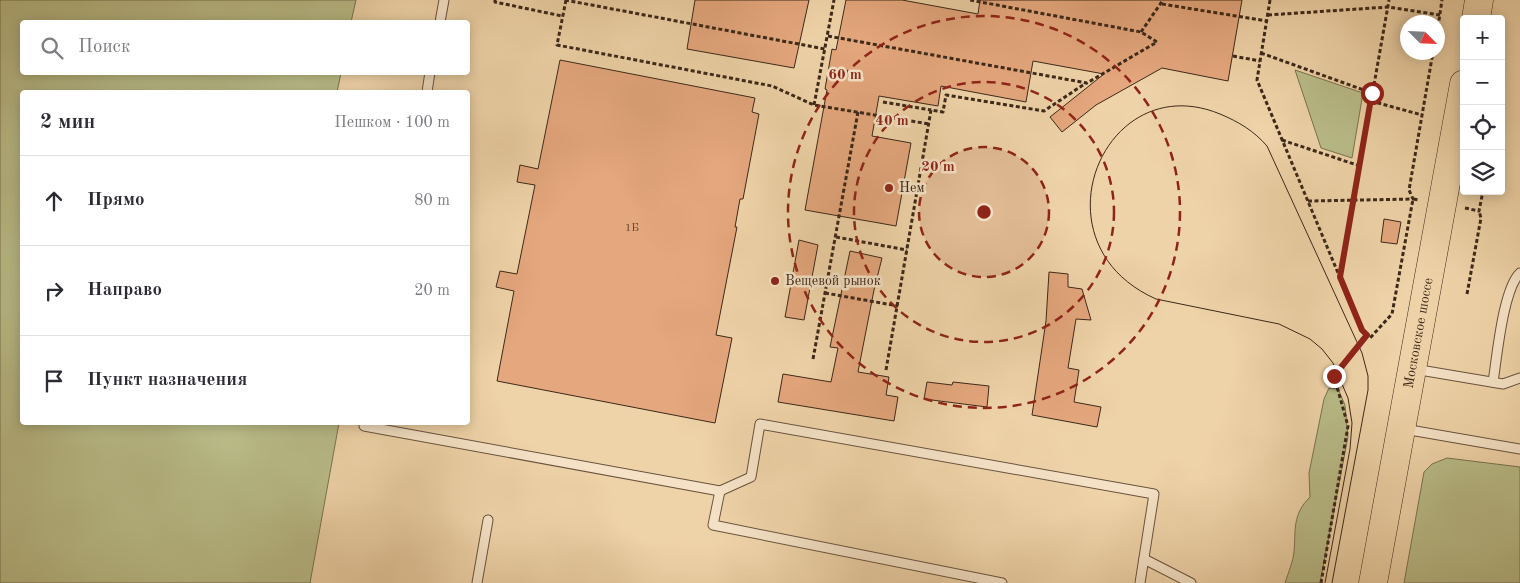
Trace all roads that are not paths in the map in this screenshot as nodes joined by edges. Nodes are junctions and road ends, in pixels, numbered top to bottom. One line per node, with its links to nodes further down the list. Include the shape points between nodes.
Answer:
1 (444, 0): 2 (lane)
2 (440, 20)
3 (429, 75): 4 (lane)
4 (426, 90)
5 (1460, 105): 7 (main road, Московское шоссе)
6 (1520, 273): 9 (lane, via 1514,279 1508,296)
7 (1412, 368): 9 (lane); 11 (main road, Московское шоссе)
8 (1520, 378): 9 (lane, via 1503,384)
9 (1493, 382)
10 (364, 425): 13 (lane)
11 (1400, 429): 12 (lane); 20 (main road, Московское шоссе)
12 (1520, 448)
13 (720, 491): 15 (lane, via 751,477 760,424 1154,494); 17 (lane, via 713,526)
14 (488, 520): 16 (lane)
15 (1144, 559): 18 (lane); 19 (lane)
16 (476, 583)
17 (1002, 583)
18 (1140, 583)
19 (1191, 583)
20 (1373, 583)

